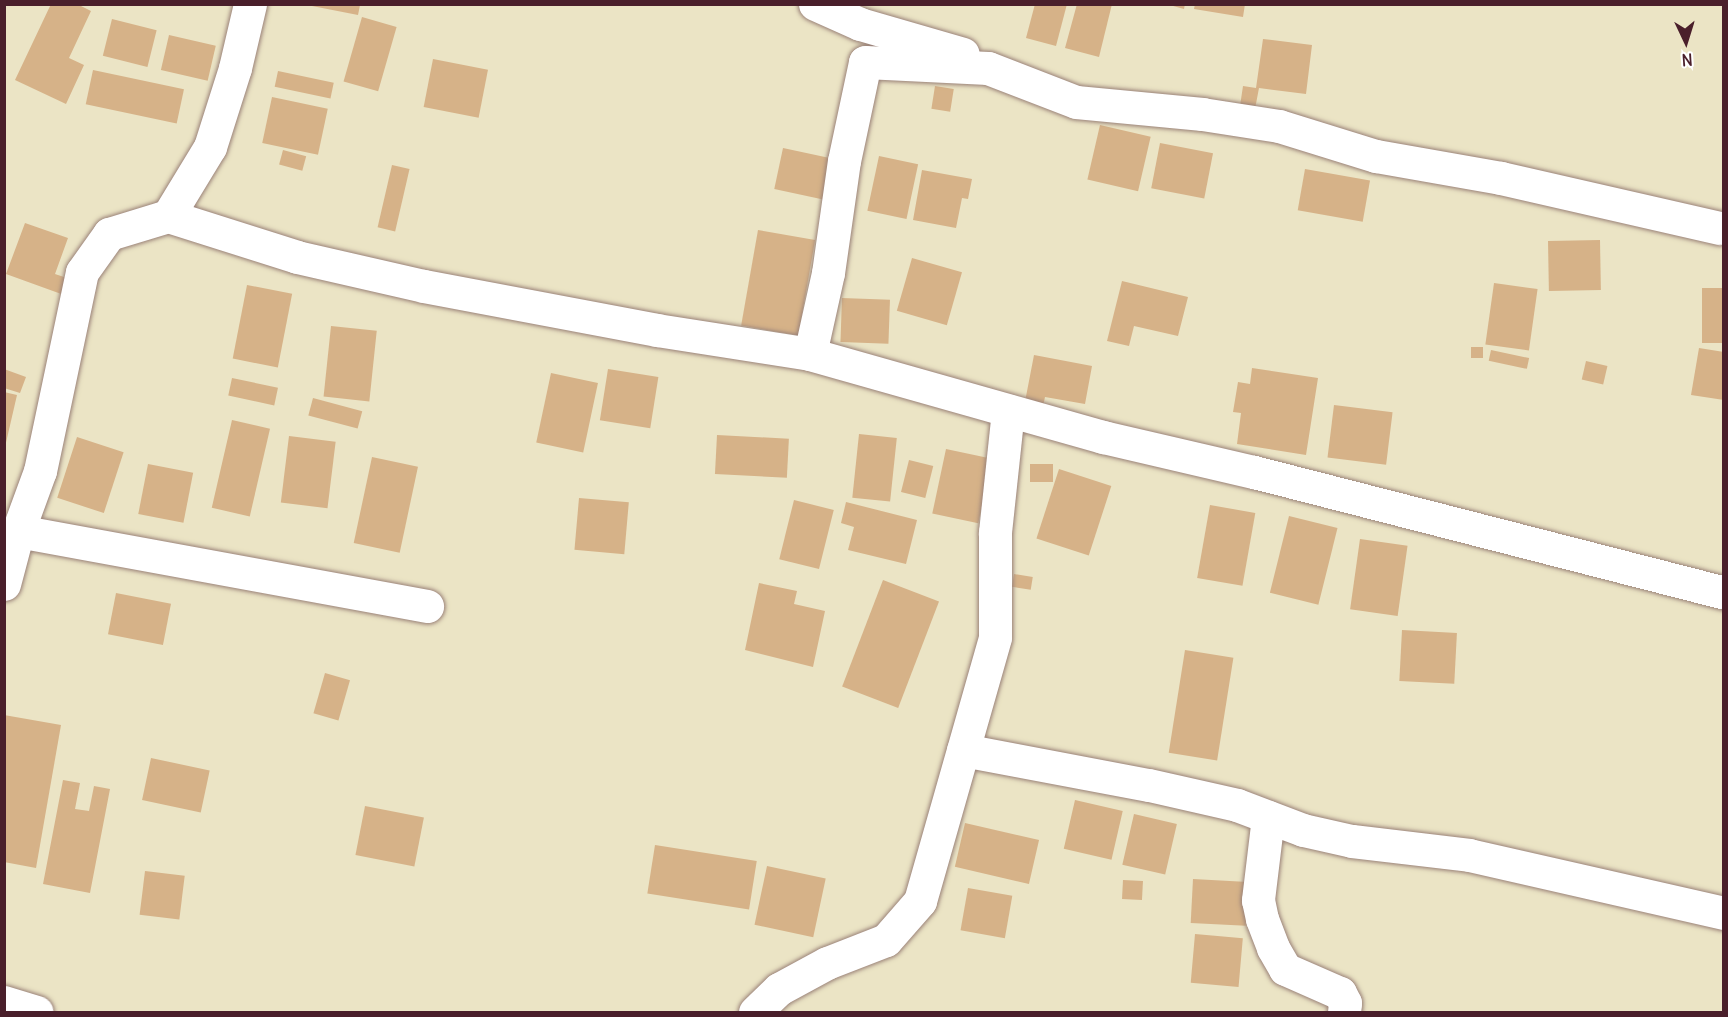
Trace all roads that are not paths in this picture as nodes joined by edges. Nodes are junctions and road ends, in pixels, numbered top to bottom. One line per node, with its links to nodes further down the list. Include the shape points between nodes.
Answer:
1 (250, 4): 4 (street, via 210,147)
2 (814, 4): 3 (street, via 871,27 1001,65 1051,74 1069,83)
3 (1076, 102): 5 (street, via 1280,126 1376,156 1501,178); 6 (street, via 988,68 865,62)
4 (168, 216): 6 (street, via 297,257 424,286); 8 (street, via 109,234 82,272 40,471)
5 (1719, 228)
6 (810, 354): 7 (street)
7 (1008, 411): 10 (street); 12 (street, via 995,532 995,638)
8 (18, 531): 9 (street); 11 (street)
9 (4, 584)
10 (1724, 593)
11 (427, 606)
12 (963, 750): 13 (street, via 1149,785 1237,805); 15 (street, via 920,901 886,940 827,963 778,989)
13 (1268, 817): 14 (street, via 1352,841 1469,855); 16 (street, via 1258,900 1273,948 1285,969 1340,993)
14 (1724, 913)
15 (755, 1012)
16 (1344, 1012)

